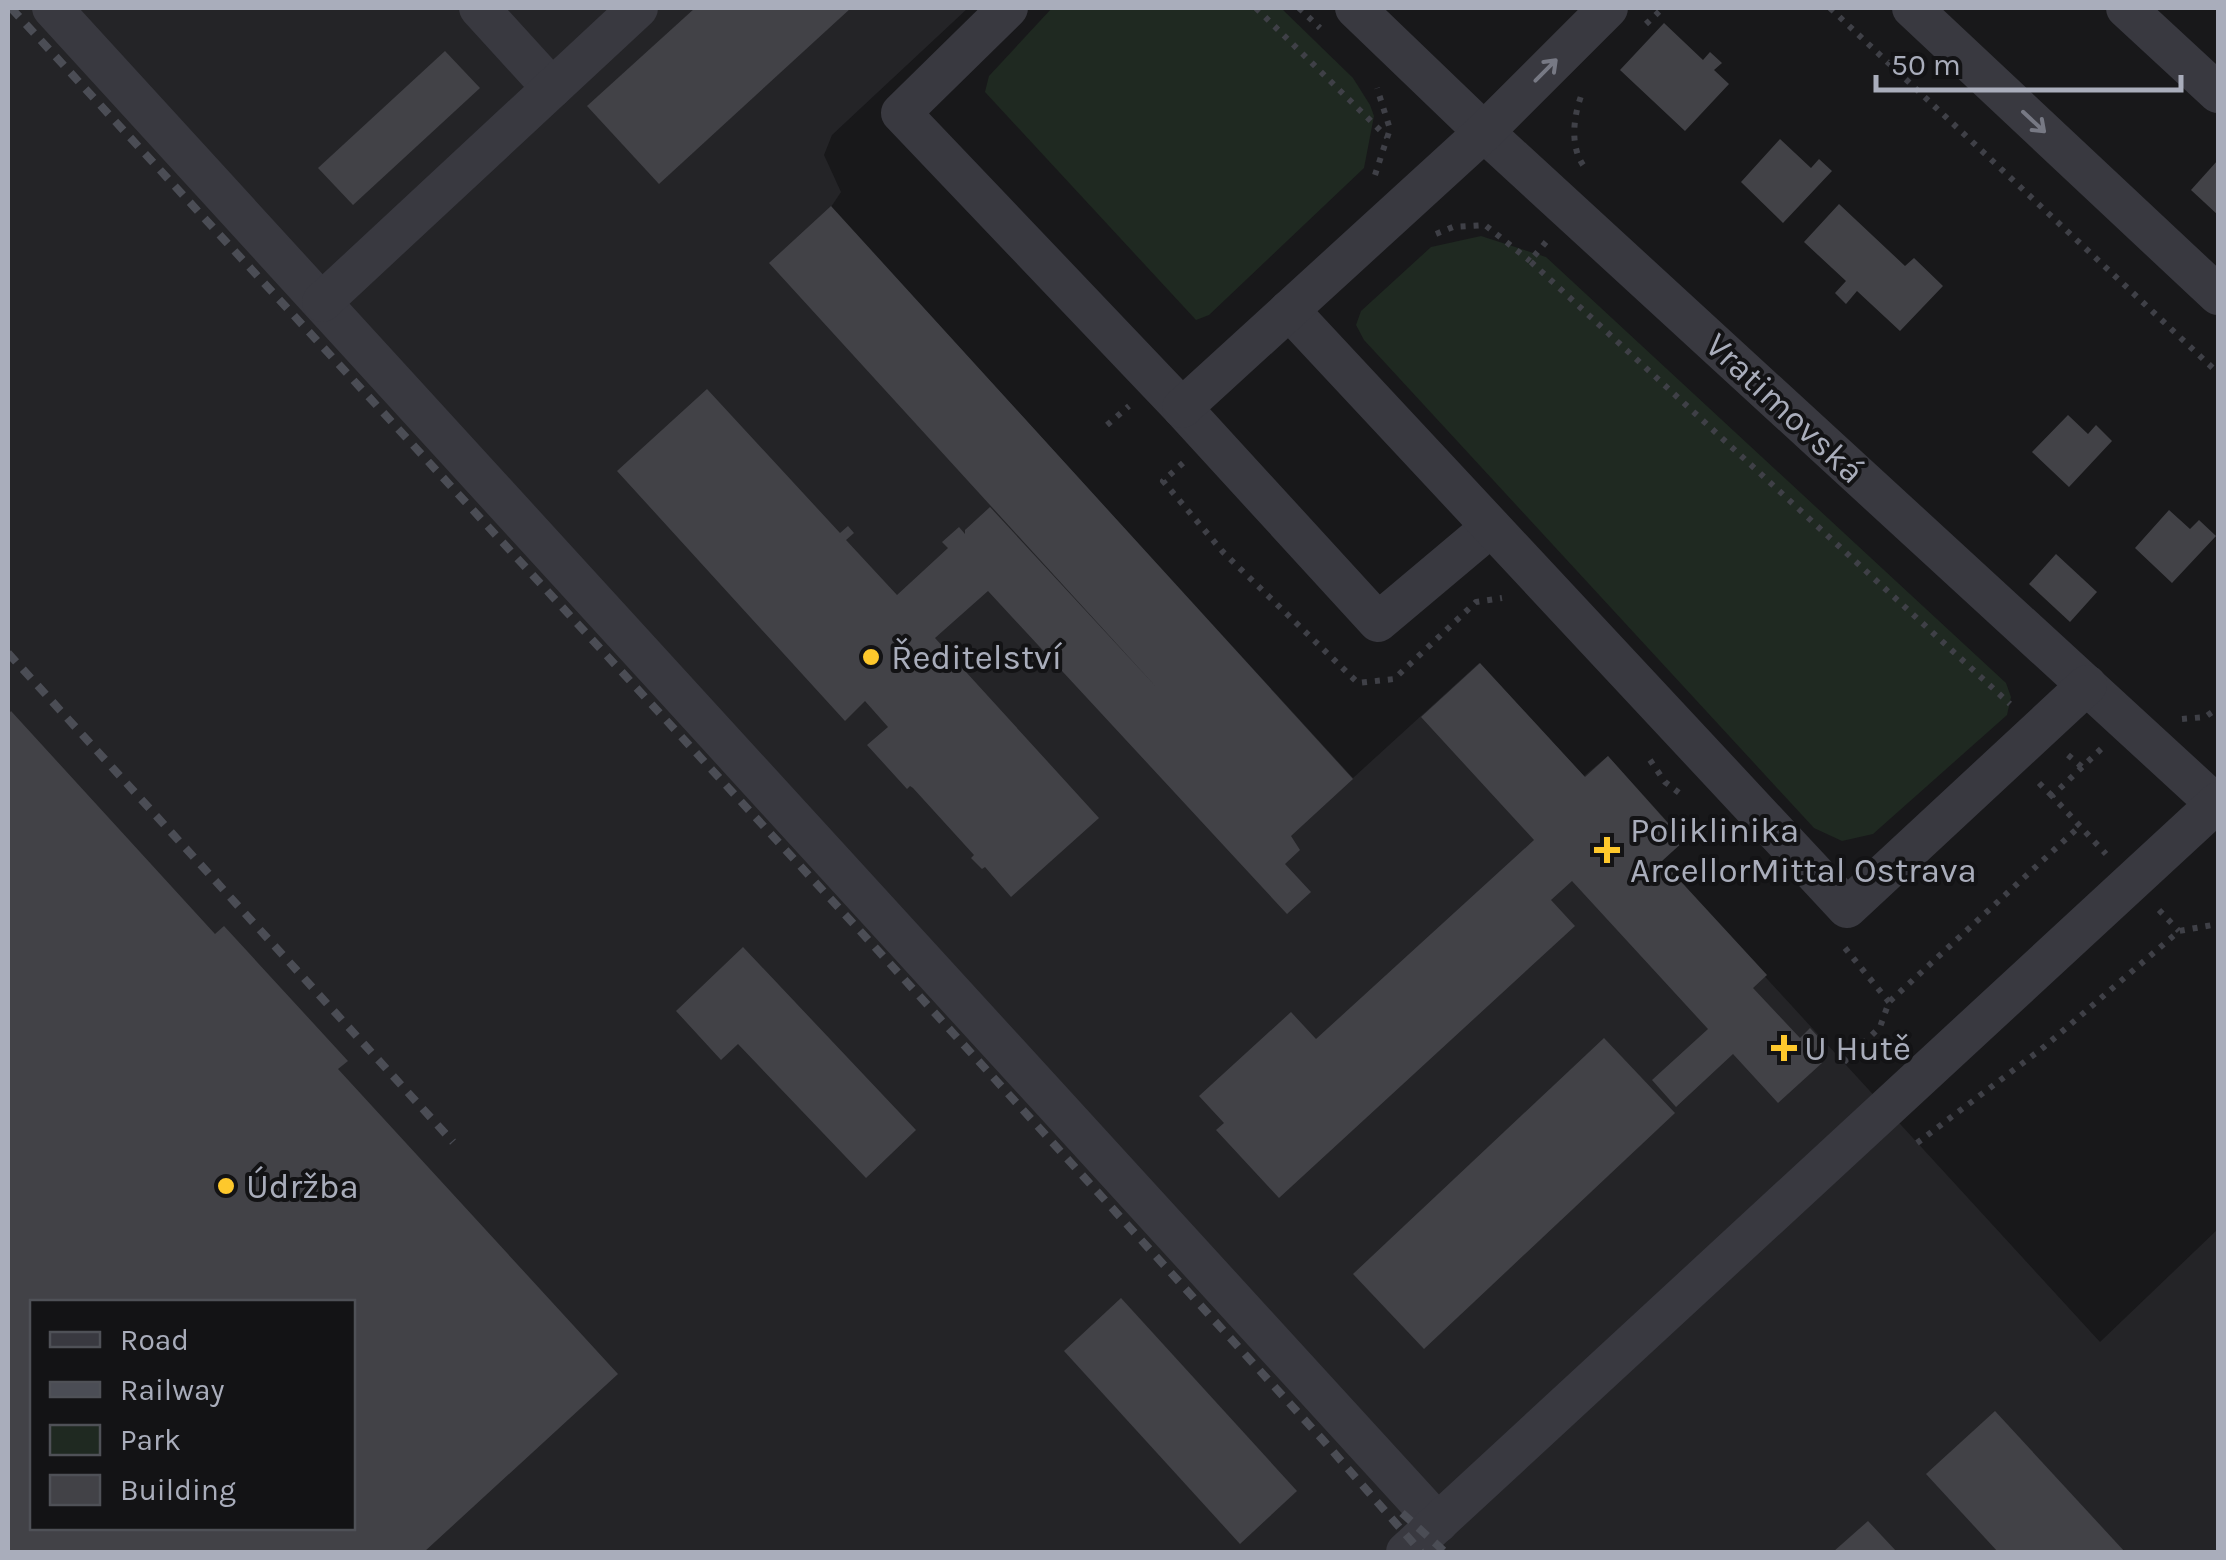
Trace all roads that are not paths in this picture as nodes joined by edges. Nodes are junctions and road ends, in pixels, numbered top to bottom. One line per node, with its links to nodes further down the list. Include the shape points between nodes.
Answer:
1 (52, 8): 13 (street)
2 (479, 8): 9 (street)
3 (638, 8): 9 (street)
4 (1008, 8): 15 (street, via 901,113)
5 (1355, 8): 11 (street, Vratimovská)
6 (1912, 8): 12 (street, one-way to 12)
7 (2126, 8): 10 (street)
8 (1624, 19): 11 (street, one-way to 8)
9 (552, 88): 13 (street)
10 (2218, 93)
11 (1484, 132): 14 (street); 17 (street, Vratimovská)
12 (2218, 295)
13 (322, 302): 19 (street)
14 (1289, 310): 15 (street); 16 (street)
15 (1169, 395): 16 (street, via 1378,622)
16 (1490, 527): 17 (street, via 1846,908)
17 (2087, 685): 18 (street, Vratimovská)
18 (2218, 804): 19 (street)
19 (1438, 1523): 20 (street)
20 (1406, 1552)

